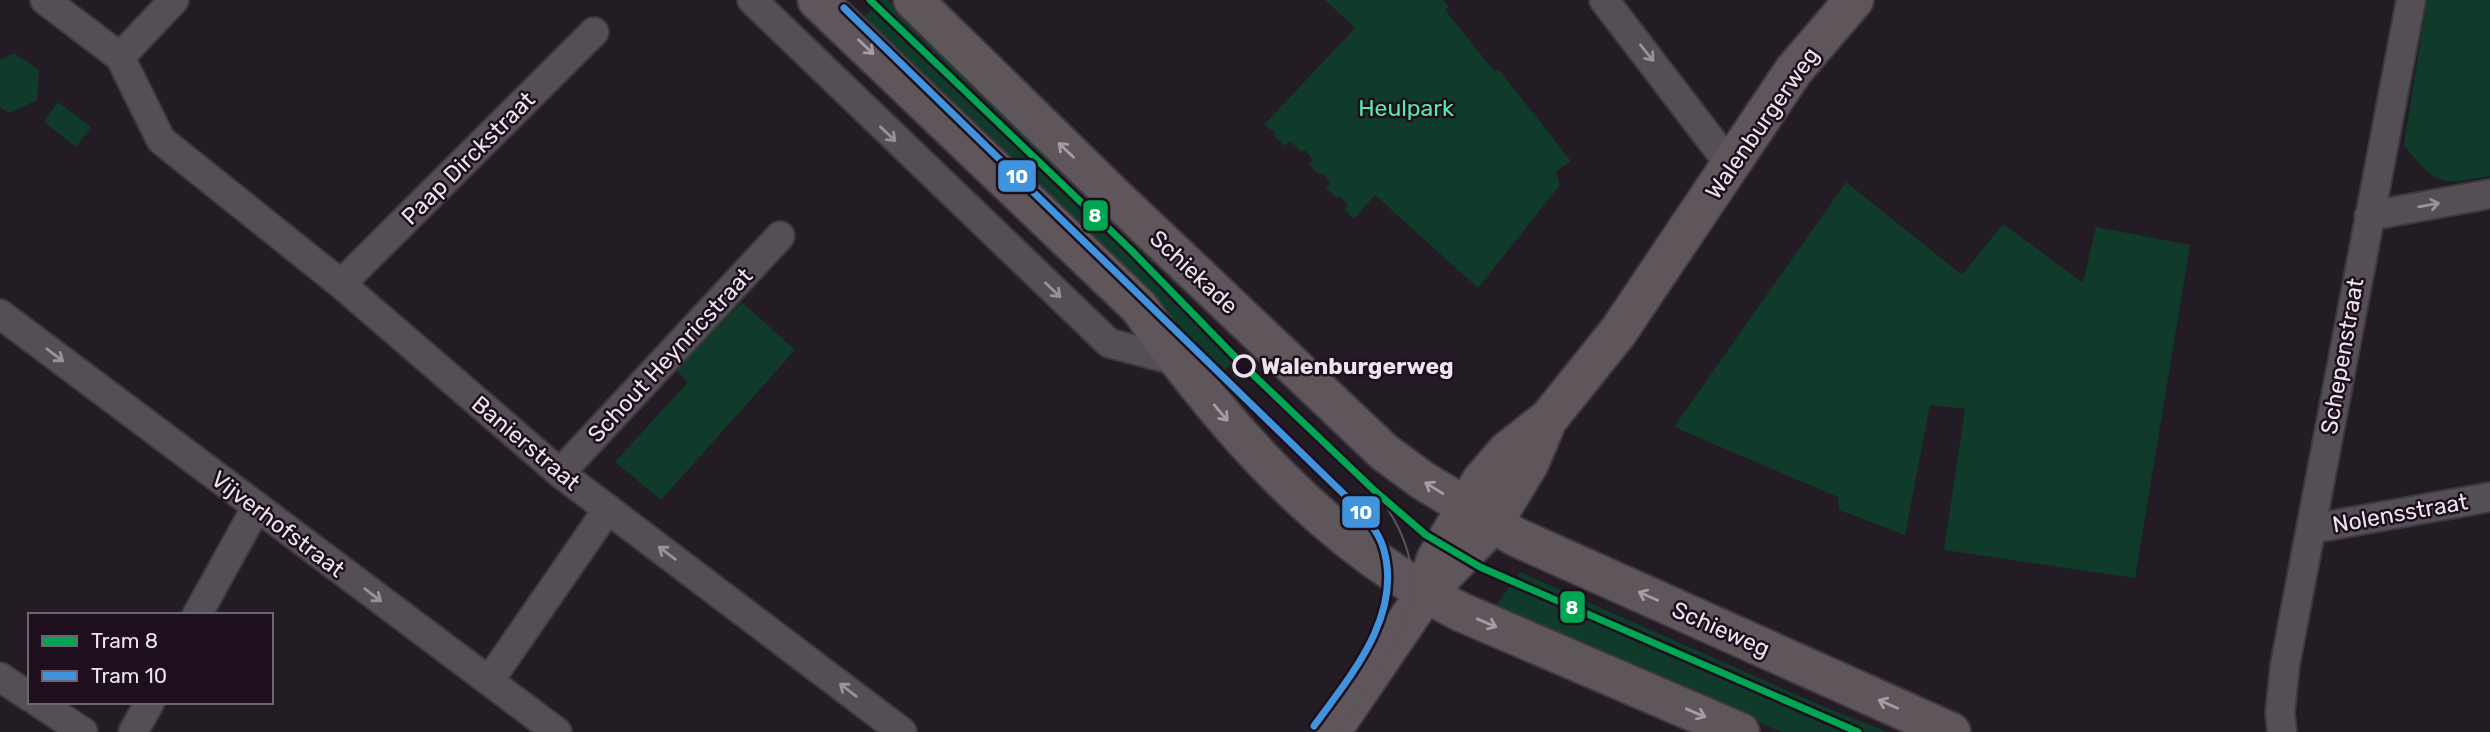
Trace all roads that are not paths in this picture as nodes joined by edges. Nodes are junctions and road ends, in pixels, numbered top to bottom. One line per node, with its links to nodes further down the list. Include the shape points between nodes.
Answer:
1 (45, 0): 10 (street)
2 (174, 0): 10 (street)
3 (752, 0): 17 (street, one-way to 17, via 1109,343)
4 (817, 0): 17 (main road, one-way to 17, via 1139,307)
5 (913, 0): 22 (main road, Schiekade, one-way to 5, via 1384,452)
6 (1604, 0): 11 (street, one-way to 11)
7 (1854, 0): 11 (main road, Walenburgerweg, via 1794,70)
8 (2411, 0): 13 (street, Schepenstraat)
9 (594, 32): 15 (street, Paap Dirckstraat)
10 (120, 57): 15 (street, Banierstraat, via 161,140)
11 (1731, 166): 22 (main road, Walenburgerweg, via 1618,332 1549,418 1529,464)
12 (2490, 194): 13 (street, one-way to 12)
13 (2369, 216): 23 (street, Schepenstraat)
14 (780, 236): 18 (street, Schout Heynricstraat)
15 (341, 284): 18 (street, Banierstraat)
16 (0, 314): 20 (street, Vijverhofstraat, one-way to 20)
17 (1177, 361): 24 (main road, one-way to 24, via 1255,452 1334,528)
18 (560, 473): 21 (street, Banierstraat)
19 (2490, 498): 23 (street, Nolensstraat)
20 (256, 508): 25 (street); 27 (street, Vijverhofstraat, one-way to 27)
21 (608, 509): 27 (street); 35 (street, Banierstraat, one-way to 21)
22 (1479, 517): 24 (main road, Walenburgerweg); 38 (main road, Schieweg, one-way to 22)
23 (2311, 529): 31 (street, Schepenstraat)
24 (1425, 594): 36 (main road, Walenburgerweg); 37 (main road, one-way to 37)
25 (198, 613)
26 (0, 677): 28 (street)
27 (489, 681): 34 (street, Vijverhofstraat)
28 (28, 696)
29 (41, 704): 32 (street)
30 (149, 704): 33 (street)
31 (2277, 726)
32 (83, 732)
33 (134, 732)
34 (557, 732)
35 (902, 732)
36 (1331, 732)
37 (1740, 732)
38 (1951, 732)

